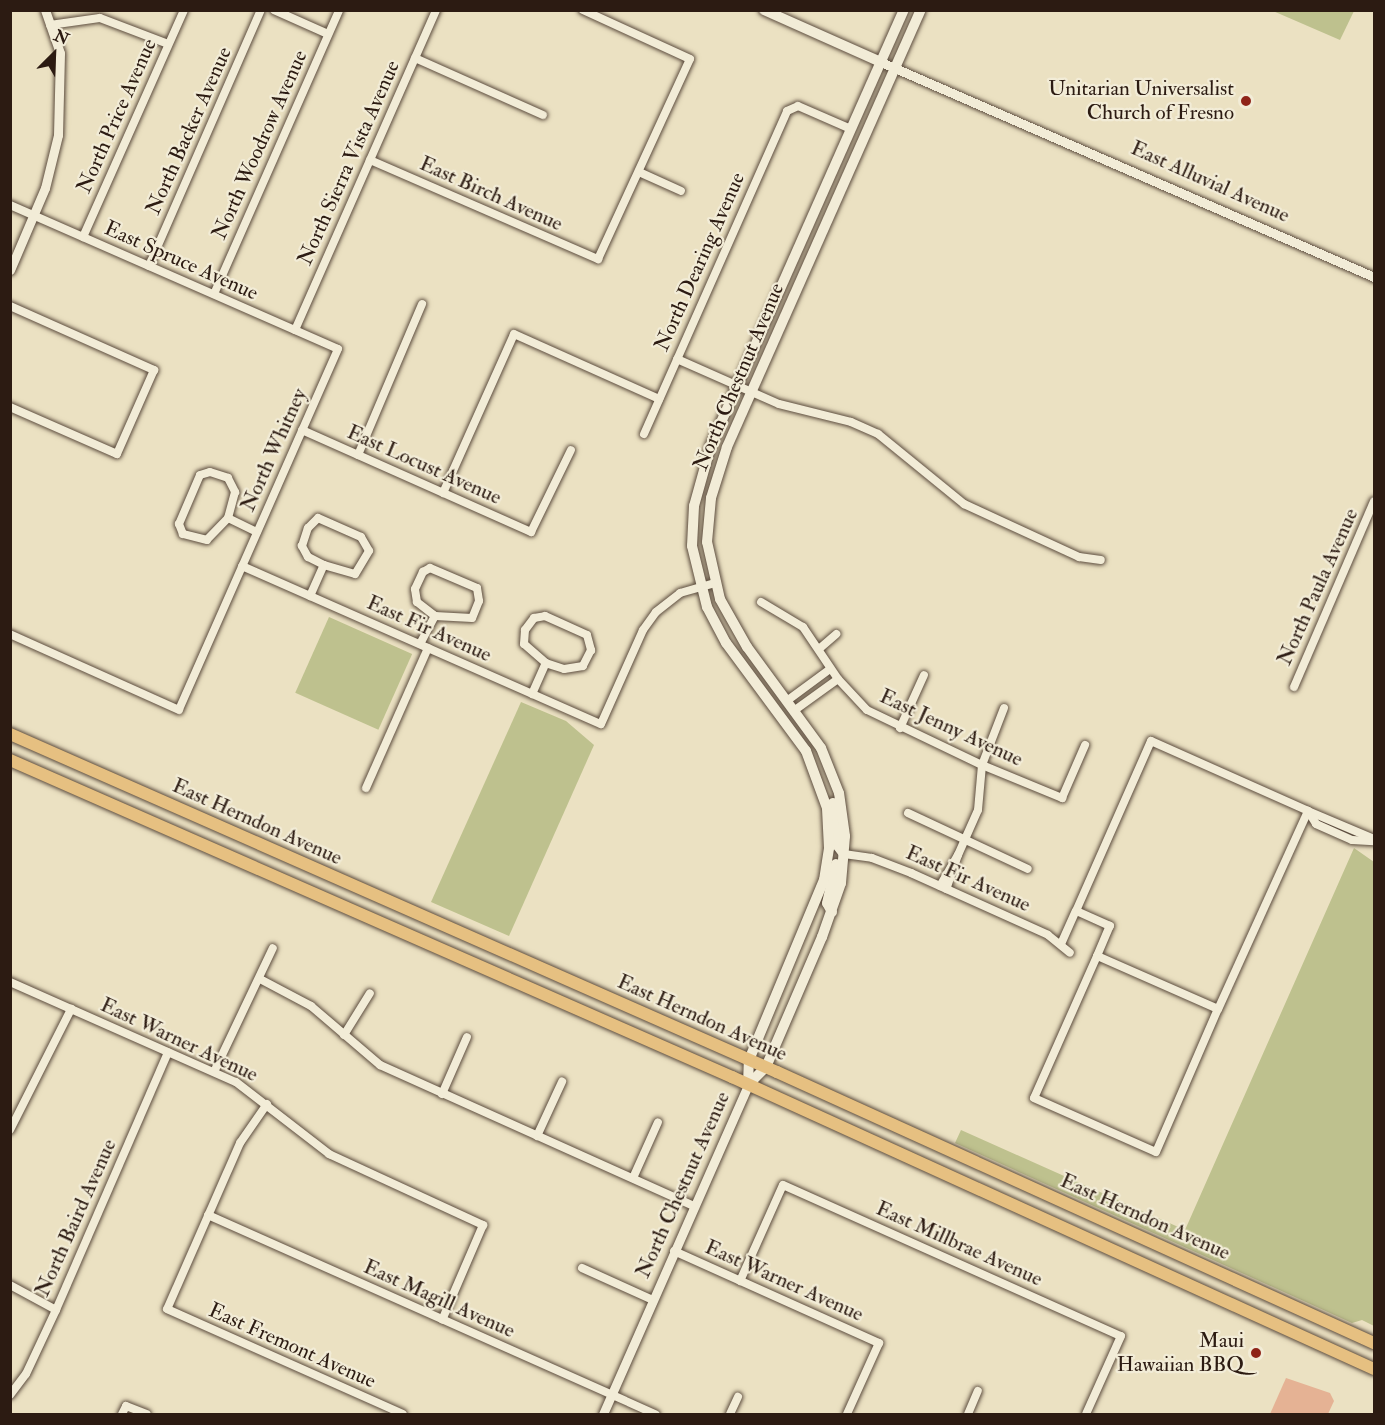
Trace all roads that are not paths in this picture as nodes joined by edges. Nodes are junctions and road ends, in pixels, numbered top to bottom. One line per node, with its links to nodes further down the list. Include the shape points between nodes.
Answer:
1 (45, 10): 11 (street)
2 (184, 10): 13 (street, North Price Avenue)
3 (261, 10): 25 (street, North Backer Avenue)
4 (274, 10): 12 (street)
5 (339, 10): 12 (street, North Woodrow Avenue)
6 (436, 10): 14 (street, North Sierra Vista Avenue)
7 (764, 10): 15 (main road, East Alluvial Avenue)
8 (904, 10): 15 (main road, North Chestnut Avenue)
9 (921, 10): 16 (main road, North Chestnut Avenue)
10 (585, 11): 20 (street, via 690,59)
11 (50, 25): 13 (street, via 100,18); 23 (street, via 60,53 62,91 54,160)
12 (328, 34): 28 (street, North Woodrow Avenue)
13 (168, 44): 24 (street, North Price Avenue)
14 (415, 58): 17 (street); 19 (street, North Sierra Vista Avenue)
15 (881, 62): 16 (street, East Alluvial Avenue); 18 (main road, North Chestnut Avenue)
16 (895, 68): 27 (street, East Alluvial Avenue); 35 (main road, North Chestnut Avenue)
17 (543, 115)
18 (851, 129): 33 (street, North Dearing Avenue, via 791,105); 34 (main road, North Chestnut Avenue)
19 (370, 160): 20 (street, East Birch Avenue, via 598,259); 31 (street, North Sierra Vista Avenue)
20 (639, 172): 21 (street)
21 (681, 191)
22 (10, 205): 23 (street, East Spruce Avenue)
23 (34, 216): 24 (street, East Spruce Avenue); 26 (street)
24 (83, 237): 25 (street, East Spruce Avenue)
25 (149, 266): 28 (street, East Spruce Avenue)
26 (10, 270)
27 (1374, 277)
28 (214, 294): 31 (street, East Spruce Avenue)
29 (422, 304): 41 (street)
30 (10, 306): 37 (street, via 154,370 117,454)
31 (295, 330): 32 (street, East Spruce Avenue)
32 (338, 349): 38 (street, North Whitney)
33 (677, 359): 34 (street); 36 (street, North Dearing Avenue)
34 (738, 386): 35 (street); 50 (main road, North Chestnut Avenue, via 711,445 694,506 692,546)
35 (751, 392): 46 (street, via 878,434 964,504 1079,557); 49 (main road, North Chestnut Avenue, via 711,498 707,542)
36 (659, 399): 39 (street, North Dearing Avenue); 42 (street, via 514,334)
37 (10, 407)
38 (302, 430): 41 (street, East Locust Avenue); 45 (street, North Whitney)
39 (644, 434)
40 (571, 450): 42 (street, East Locust Avenue, via 531,532)
41 (358, 455): 42 (street, East Locust Avenue)
42 (443, 493)
43 (1374, 501): 63 (street, North Paula Avenue)
44 (228, 518): 44 (street, via 235,492 228,478 210,472 201,475 179,524 183,534 207,540); 45 (street)
45 (257, 532): 48 (street, North Whitney)
46 (1101, 560)
47 (324, 565): 47 (street, via 308,557 302,546 308,528 318,518 361,537 369,551 355,574); 51 (street)
48 (242, 566): 51 (street, East Fir Avenue); 54 (street, North Whitney, via 179,710)
49 (714, 583): 50 (street); 65 (main road, North Chestnut Avenue, via 737,632)
50 (699, 586): 64 (street, East Fir Avenue, via 670,598 649,621 601,724); 69 (main road, North Chestnut Avenue, via 726,643)
51 (310, 596): 56 (street, East Fir Avenue)
52 (761, 602): 58 (street, East Jenny Avenue, via 786,614)
53 (435, 616): 53 (street, via 417,602 415,589 423,572 430,568 477,588 479,601 472,618); 56 (street)
54 (10, 634)
55 (836, 634): 58 (street)
56 (420, 644): 57 (street, East Fir Avenue)
57 (428, 648): 64 (street, East Fir Avenue); 74 (street)
58 (819, 649): 60 (street, East Jenny Avenue)
59 (546, 663): 59 (street, via 524,644 525,630 534,618 545,616 587,635 591,650 583,666 564,669); 64 (street)
60 (830, 669): 62 (street, East Jenny Avenue); 65 (street)
61 (924, 675): 68 (street)
62 (838, 679): 67 (street); 68 (street, East Jenny Avenue, via 867,710)
63 (1294, 687)
64 (532, 694)
65 (788, 700): 67 (main road, North Chestnut Avenue)
66 (1004, 708): 73 (street)
67 (795, 710): 80 (main road, North Chestnut Avenue, via 821,748 839,793)
68 (900, 728): 73 (street, East Jenny Avenue)
69 (792, 731): 79 (main road, North Chestnut Avenue, via 824,794); 80 (main road, via 825,774 837,845)
70 (10, 734): 97 (main road, East Herndon Avenue)
71 (1085, 745): 73 (street, East Jenny Avenue, via 1062,798)
72 (10, 760): 101 (main road, East Herndon Avenue)
73 (982, 765): 77 (street, via 978,810)
74 (366, 788)
75 (1308, 811): 78 (street); 78 (street, via 1320,826 1353,840); 83 (street, via 1151,741); 93 (street)
76 (908, 813): 77 (street)
77 (965, 840): 81 (street); 82 (street)
78 (1374, 840)
79 (830, 848): 84 (main road, via 837,858 827,903); 97 (main road, North Chestnut Avenue, via 819,895)
80 (844, 854): 82 (street, East Fir Avenue, via 887,862); 84 (main road, North Chestnut Avenue)
81 (1028, 869)
82 (943, 888): 85 (street, East Fir Avenue)
83 (1076, 911): 85 (street); 88 (street, via 1110,926)
84 (832, 912): 98 (main road, North Chestnut Avenue)
85 (1061, 944): 87 (street, East Fir Avenue)
86 (273, 948): 89 (street)
87 (1070, 953)
88 (1097, 956): 93 (street); 93 (street, via 1034,1098 1156,1152)
89 (260, 979): 94 (street, via 311,1006); 99 (street)
90 (10, 982): 92 (street, East Warner Avenue)
91 (370, 993): 94 (street)
92 (71, 1009): 96 (street, East Warner Avenue); 105 (street)
93 (1218, 1009)
94 (344, 1035): 102 (street, via 380,1065)
95 (467, 1037): 102 (street)
96 (168, 1052): 99 (street, East Warner Avenue); 115 (street, North Baird Avenue)
97 (749, 1060): 98 (main road, East Herndon Avenue); 101 (main road, North Chestnut Avenue)
98 (766, 1067): 101 (main road, North Chestnut Avenue); 117 (main road, East Herndon Avenue)
99 (214, 1072): 103 (street, East Warner Avenue)
100 (562, 1082): 106 (street)
101 (748, 1085): 108 (street, North Chestnut Avenue); 118 (main road, East Herndon Avenue)
102 (442, 1094): 106 (street)
103 (267, 1104): 109 (street, via 240,1143); 116 (street, East Warner Avenue, via 329,1154 483,1225)
104 (658, 1122): 107 (street)
105 (10, 1130)
106 (537, 1136): 107 (street)
107 (633, 1178): 108 (street)
108 (694, 1206): 110 (street, North Chestnut Avenue)
109 (208, 1215): 116 (street, East Magill Avenue); 125 (street, East Fremont Avenue, via 166,1310)
110 (674, 1251): 112 (street, East Warner Avenue); 114 (street, North Chestnut Avenue)
111 (582, 1268): 114 (street, North Chestnut Avenue)
112 (740, 1281): 129 (street, East Warner Avenue, via 879,1343); 131 (street, East Millbrae Avenue, via 783,1185 1121,1336)
113 (10, 1285): 115 (street)
114 (653, 1300): 121 (street, North Chestnut Avenue)
115 (56, 1310): 120 (street, North Baird Avenue, via 27,1374)
116 (442, 1320): 121 (street, East Magill Avenue)
117 (1374, 1343)
118 (1374, 1369)
119 (978, 1391): 130 (street)
120 (10, 1395)
121 (612, 1395): 126 (street, North Chestnut Avenue); 127 (street, East Magill Avenue)
122 (738, 1397): 128 (street)
123 (122, 1414): 124 (street, via 126,1406)
124 (147, 1414)
125 (403, 1414)
126 (603, 1414)
127 (656, 1414)
128 (730, 1414)
129 (847, 1414)
130 (968, 1414)
131 (1086, 1414)

